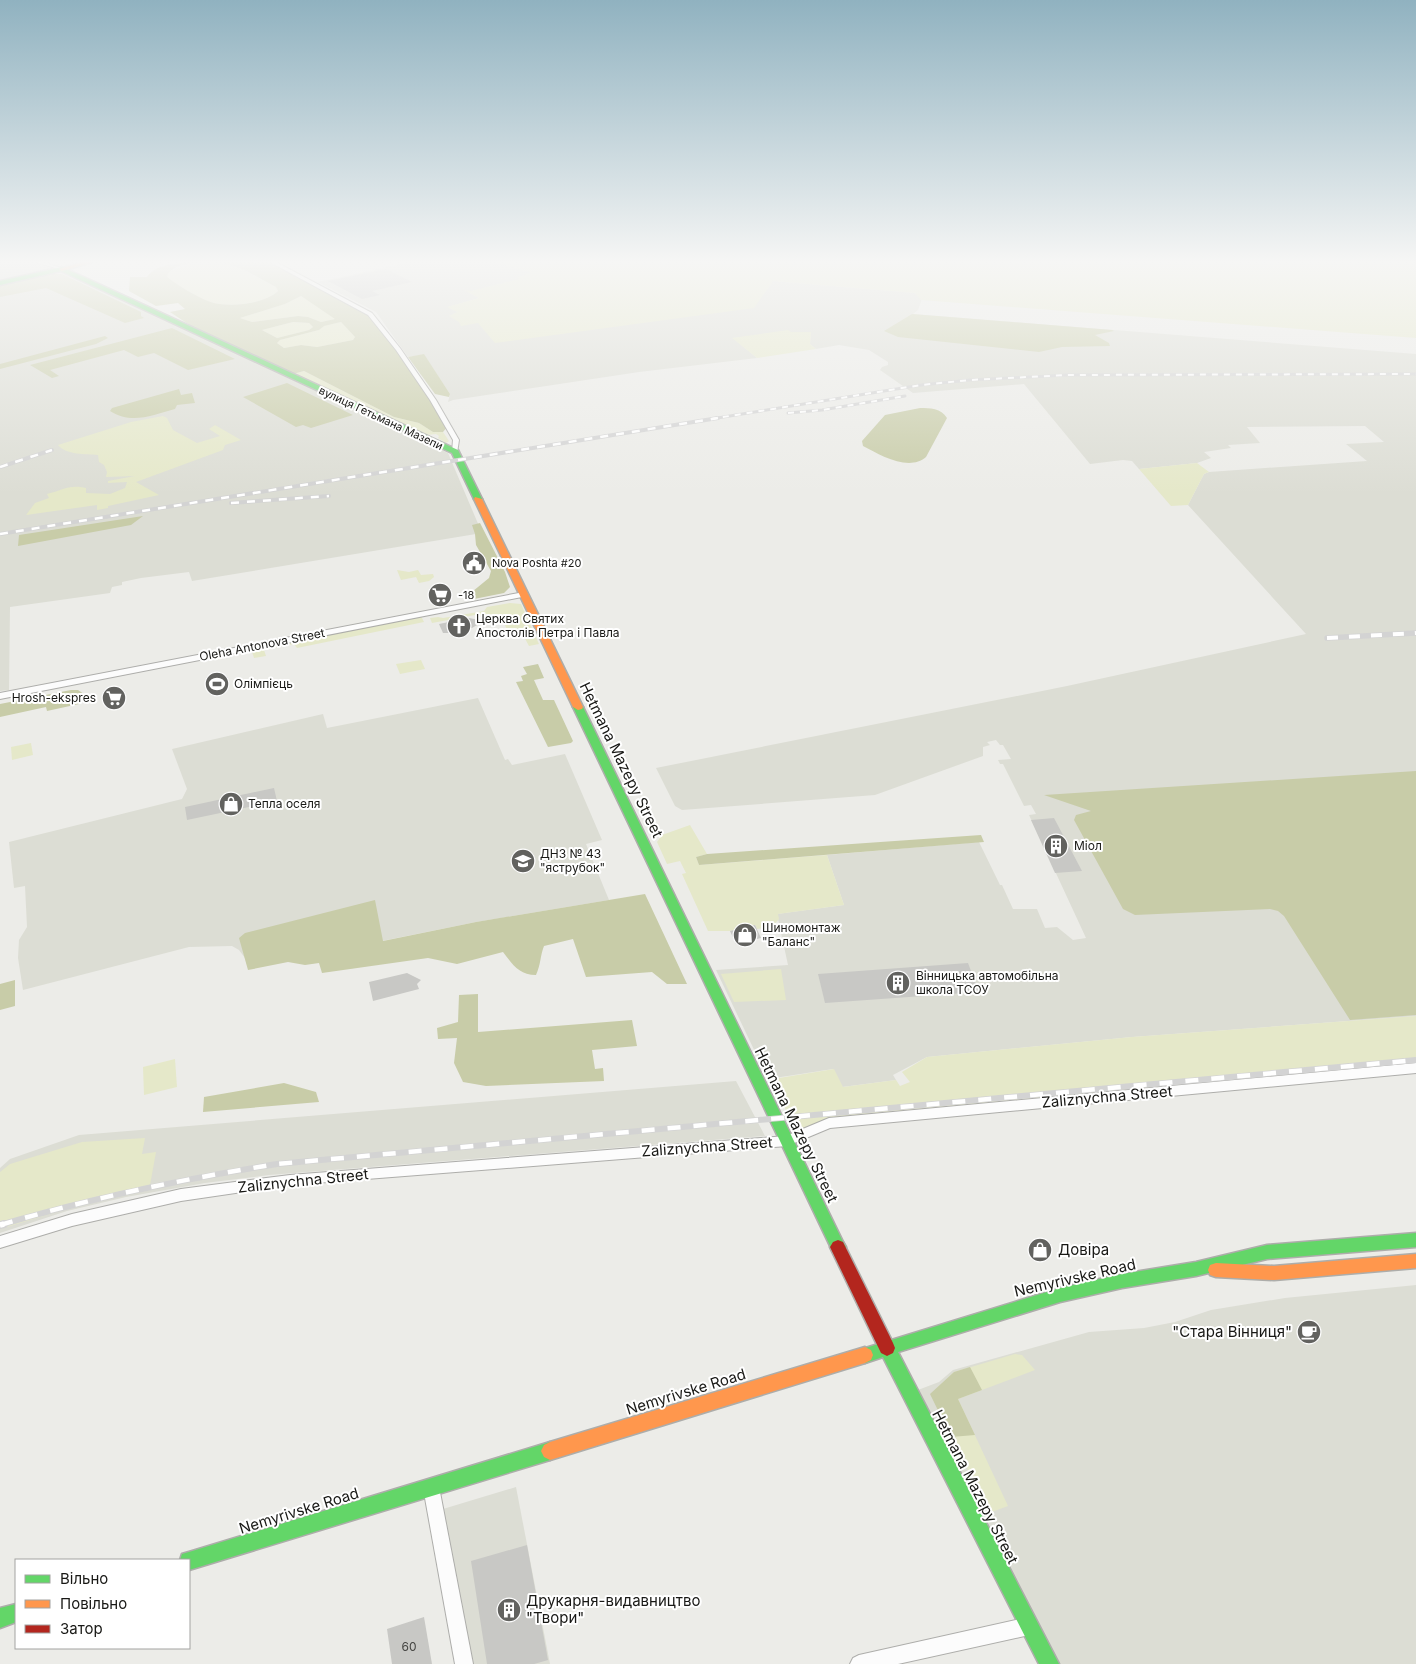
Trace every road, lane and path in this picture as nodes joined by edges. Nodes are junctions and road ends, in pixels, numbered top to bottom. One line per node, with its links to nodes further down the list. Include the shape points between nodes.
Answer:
1 (212, 339): 3 (main road, вулиця Гетьмана Мазепи)
2 (390, 339): 3 (street, вулиця Гетьмана Мазепи, via 433,400 456,440)
3 (455, 452): 4 (main road, вулиця Гетьмана Мазепи)
4 (524, 594): 5 (street, Oleha Antonova Street); 7 (main road, Hetmana Mazepy Street)
5 (0, 696)
6 (1416, 1068): 7 (street, Zaliznychna Street, via 829,1123)
7 (787, 1141): 9 (street, Zaliznychna Street, via 280,1181 181,1195 72,1220); 12 (main road, Hetmana Mazepy Street)
8 (1416, 1240): 11 (main road, Nemyrivske Road, via 1266,1252)
9 (0, 1242)
10 (1416, 1261): 11 (main road, Nemyrivske Road, via 1274,1273)
11 (1196, 1270): 12 (main road, Nemyrivske Road, via 1122,1281 1060,1295)
12 (887, 1348): 13 (main road, Nemyrivske Road); 17 (main road, Hetmana Mazepy Street)
13 (431, 1487): 14 (main road, Nemyrivske Road); 18 (street)
14 (190, 1561)
15 (15, 1613): 16 (main road)
16 (0, 1618)
17 (1029, 1626): 19 (street); 20 (main road, Hetmana Mazepy Street)
18 (464, 1664)
19 (859, 1664)
20 (1049, 1664)

